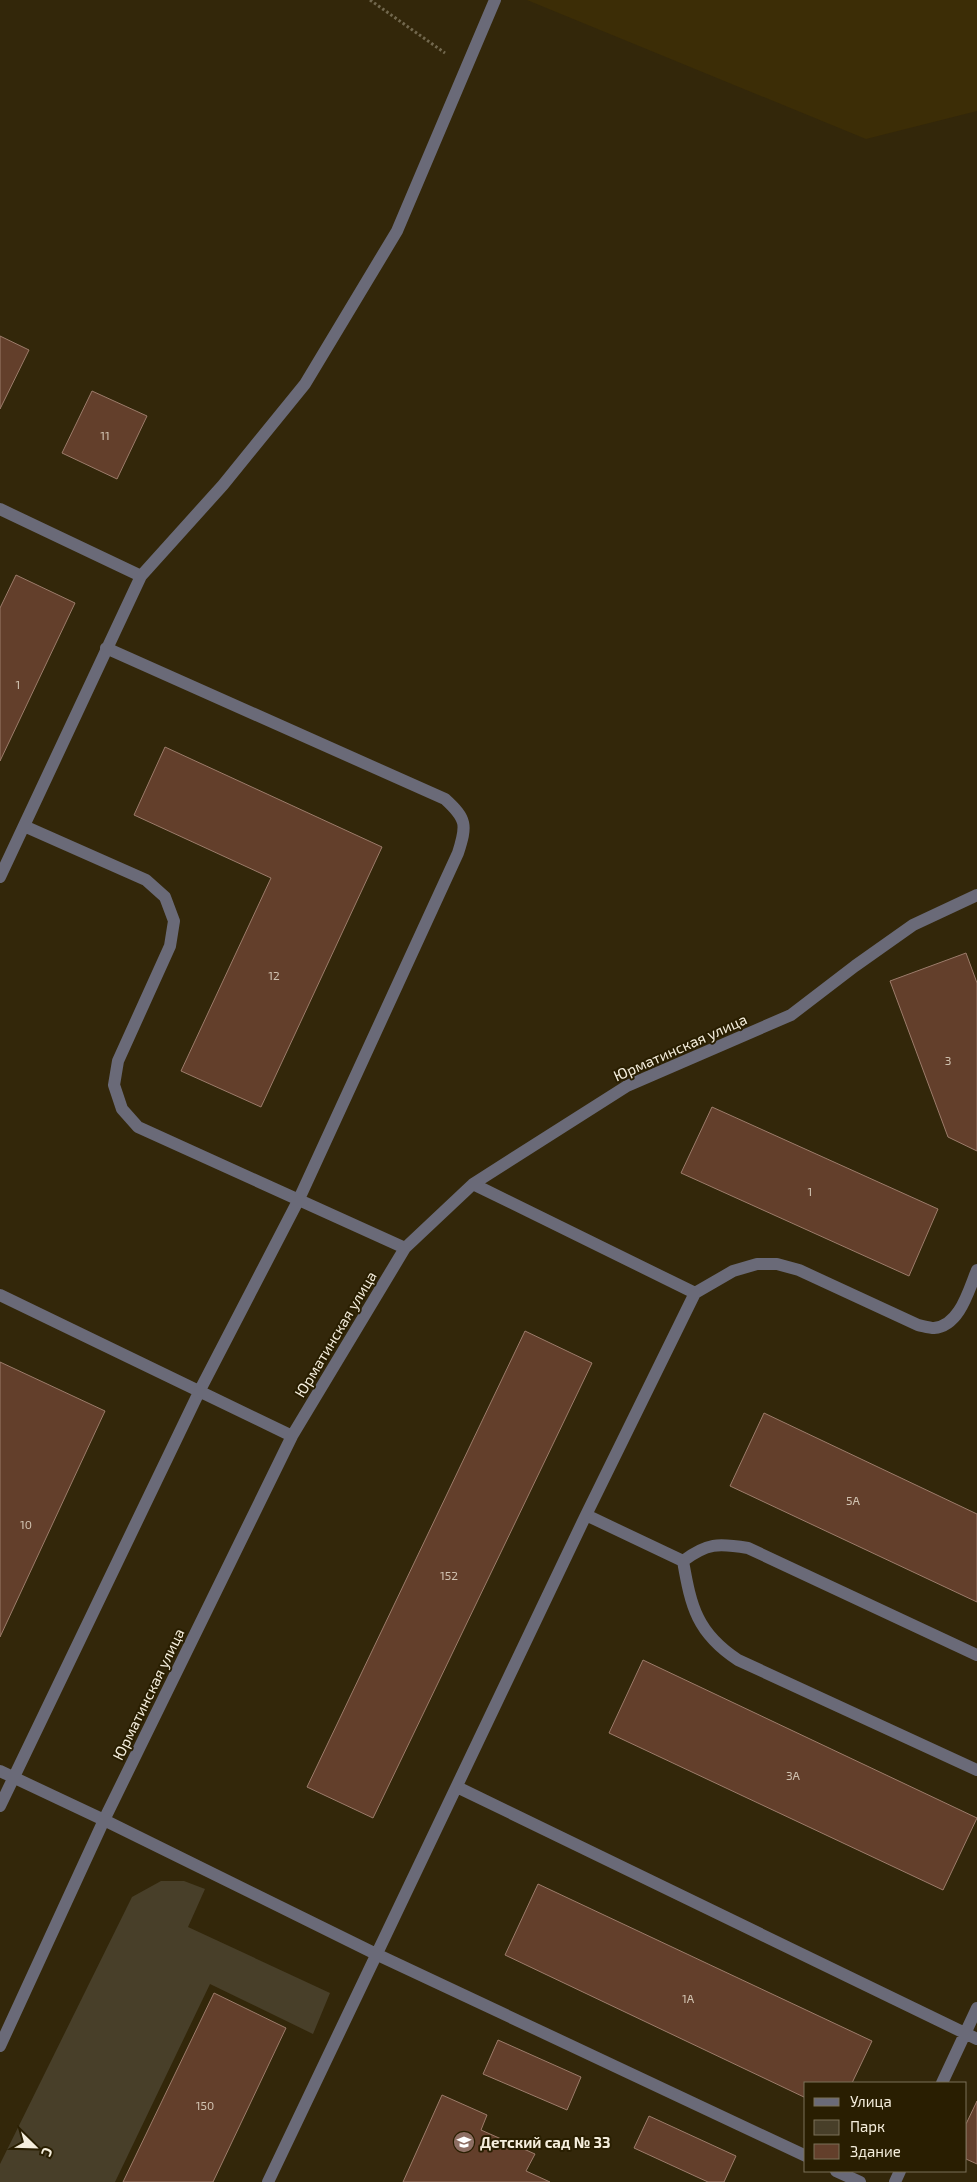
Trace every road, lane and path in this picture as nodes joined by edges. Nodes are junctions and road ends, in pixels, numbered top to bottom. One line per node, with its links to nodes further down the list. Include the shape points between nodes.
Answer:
1 (370, 0): 3 (path)
2 (495, 0): 3 (street)
3 (467, 68): 5 (street, via 397,231 305,384 222,485)
4 (0, 509): 5 (street)
5 (140, 576): 6 (street)
6 (106, 648): 7 (street); 11 (street, via 445,799 460,812 465,833 458,853)
7 (24, 826): 8 (street); 11 (street, via 146,880 165,897 174,922 170,946 118,1060 114,1085 122,1109 138,1127)
8 (0, 877)
9 (977, 895): 10 (street, Юрматинская улица, via 913,925 791,1015 627,1086)
10 (473, 1184): 12 (street, Юрматинская улица); 14 (street)
11 (299, 1198): 12 (street); 16 (street)
12 (405, 1248): 17 (street, Юрматинская улица)
13 (977, 1270): 14 (street, via 959,1310 949,1322 934,1328 918,1325 799,1270 777,1264 757,1264 733,1271)
14 (695, 1292): 18 (street)
15 (0, 1295): 16 (street)
16 (200, 1390): 17 (street); 23 (street)
17 (292, 1436): 26 (street, Юрматинская улица)
18 (586, 1514): 19 (street); 24 (street)
19 (683, 1561): 20 (street, via 700,1548 726,1544 748,1548); 21 (street, via 689,1596 702,1627 720,1648 738,1660)
20 (977, 1655)
21 (977, 1770)
22 (0, 1771): 23 (street)
23 (13, 1777): 25 (street); 26 (street)
24 (457, 1786): 27 (street); 29 (street)
25 (0, 1806)
26 (104, 1820): 27 (street); 30 (street, Юрматинская улица)
27 (378, 1955): 32 (street); 34 (street)
28 (977, 2008): 29 (street)
29 (971, 2036): 31 (street)
30 (0, 2046)
31 (943, 2082)
32 (804, 2155)
33 (838, 2172): 35 (street)
34 (268, 2182)
35 (860, 2182)

